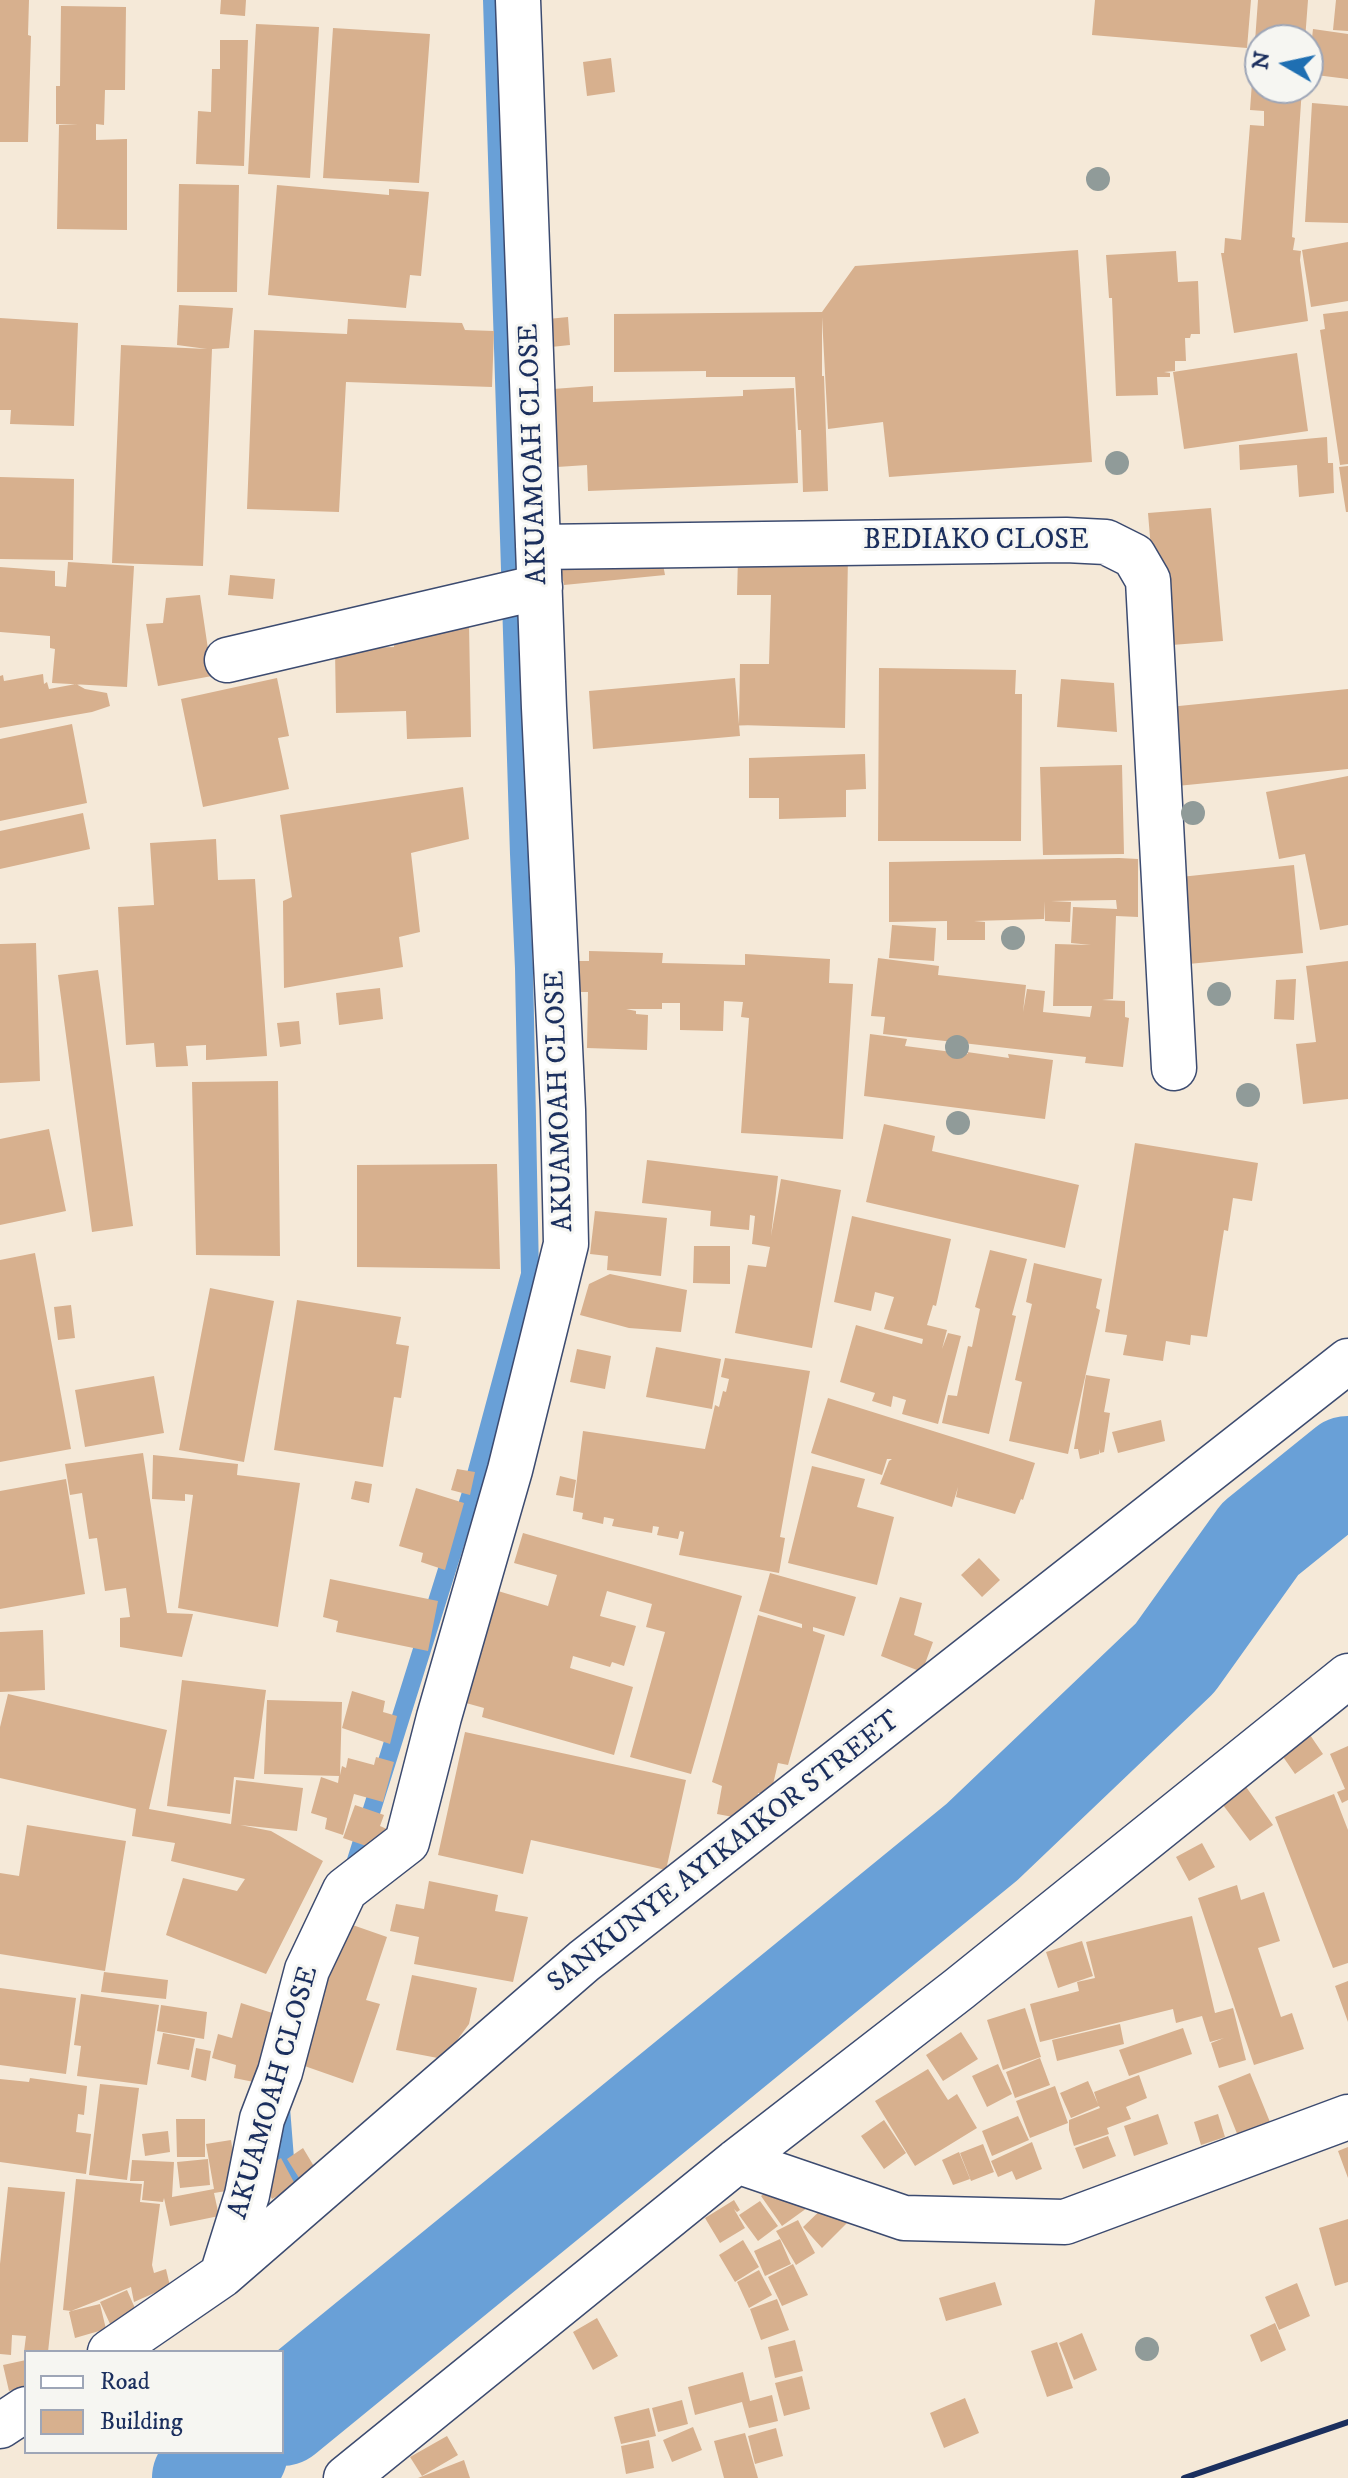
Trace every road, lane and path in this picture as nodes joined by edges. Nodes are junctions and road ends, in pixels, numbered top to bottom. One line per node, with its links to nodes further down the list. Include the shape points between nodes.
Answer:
1 (518, 0): 2 (street, AKUAMOAH CLOSE)
2 (539, 567): 3 (street, BEDIAKO CLOSE); 4 (street, BEDIAKO CLOSE, via 1066,540 1106,542 1134,556 1148,580); 9 (street, AKUAMOAH CLOSE, via 566,1244 407,1842 345,1890 307,1970)
3 (227, 660)
4 (1174, 1068)
5 (1348, 1361): 9 (street, SANKUNYE AYIKAIKOR STREET, via 584,1961)
6 (1348, 1676): 8 (street)
7 (1348, 2117): 8 (street, via 1065,2222 904,2218)
8 (737, 2161): 13 (street)
9 (222, 2275): 10 (street, SANKUNYE AYIKAIKOR STREET)
10 (113, 2350)
11 (24, 2410): 12 (street)
12 (0, 2426)
13 (346, 2478)

